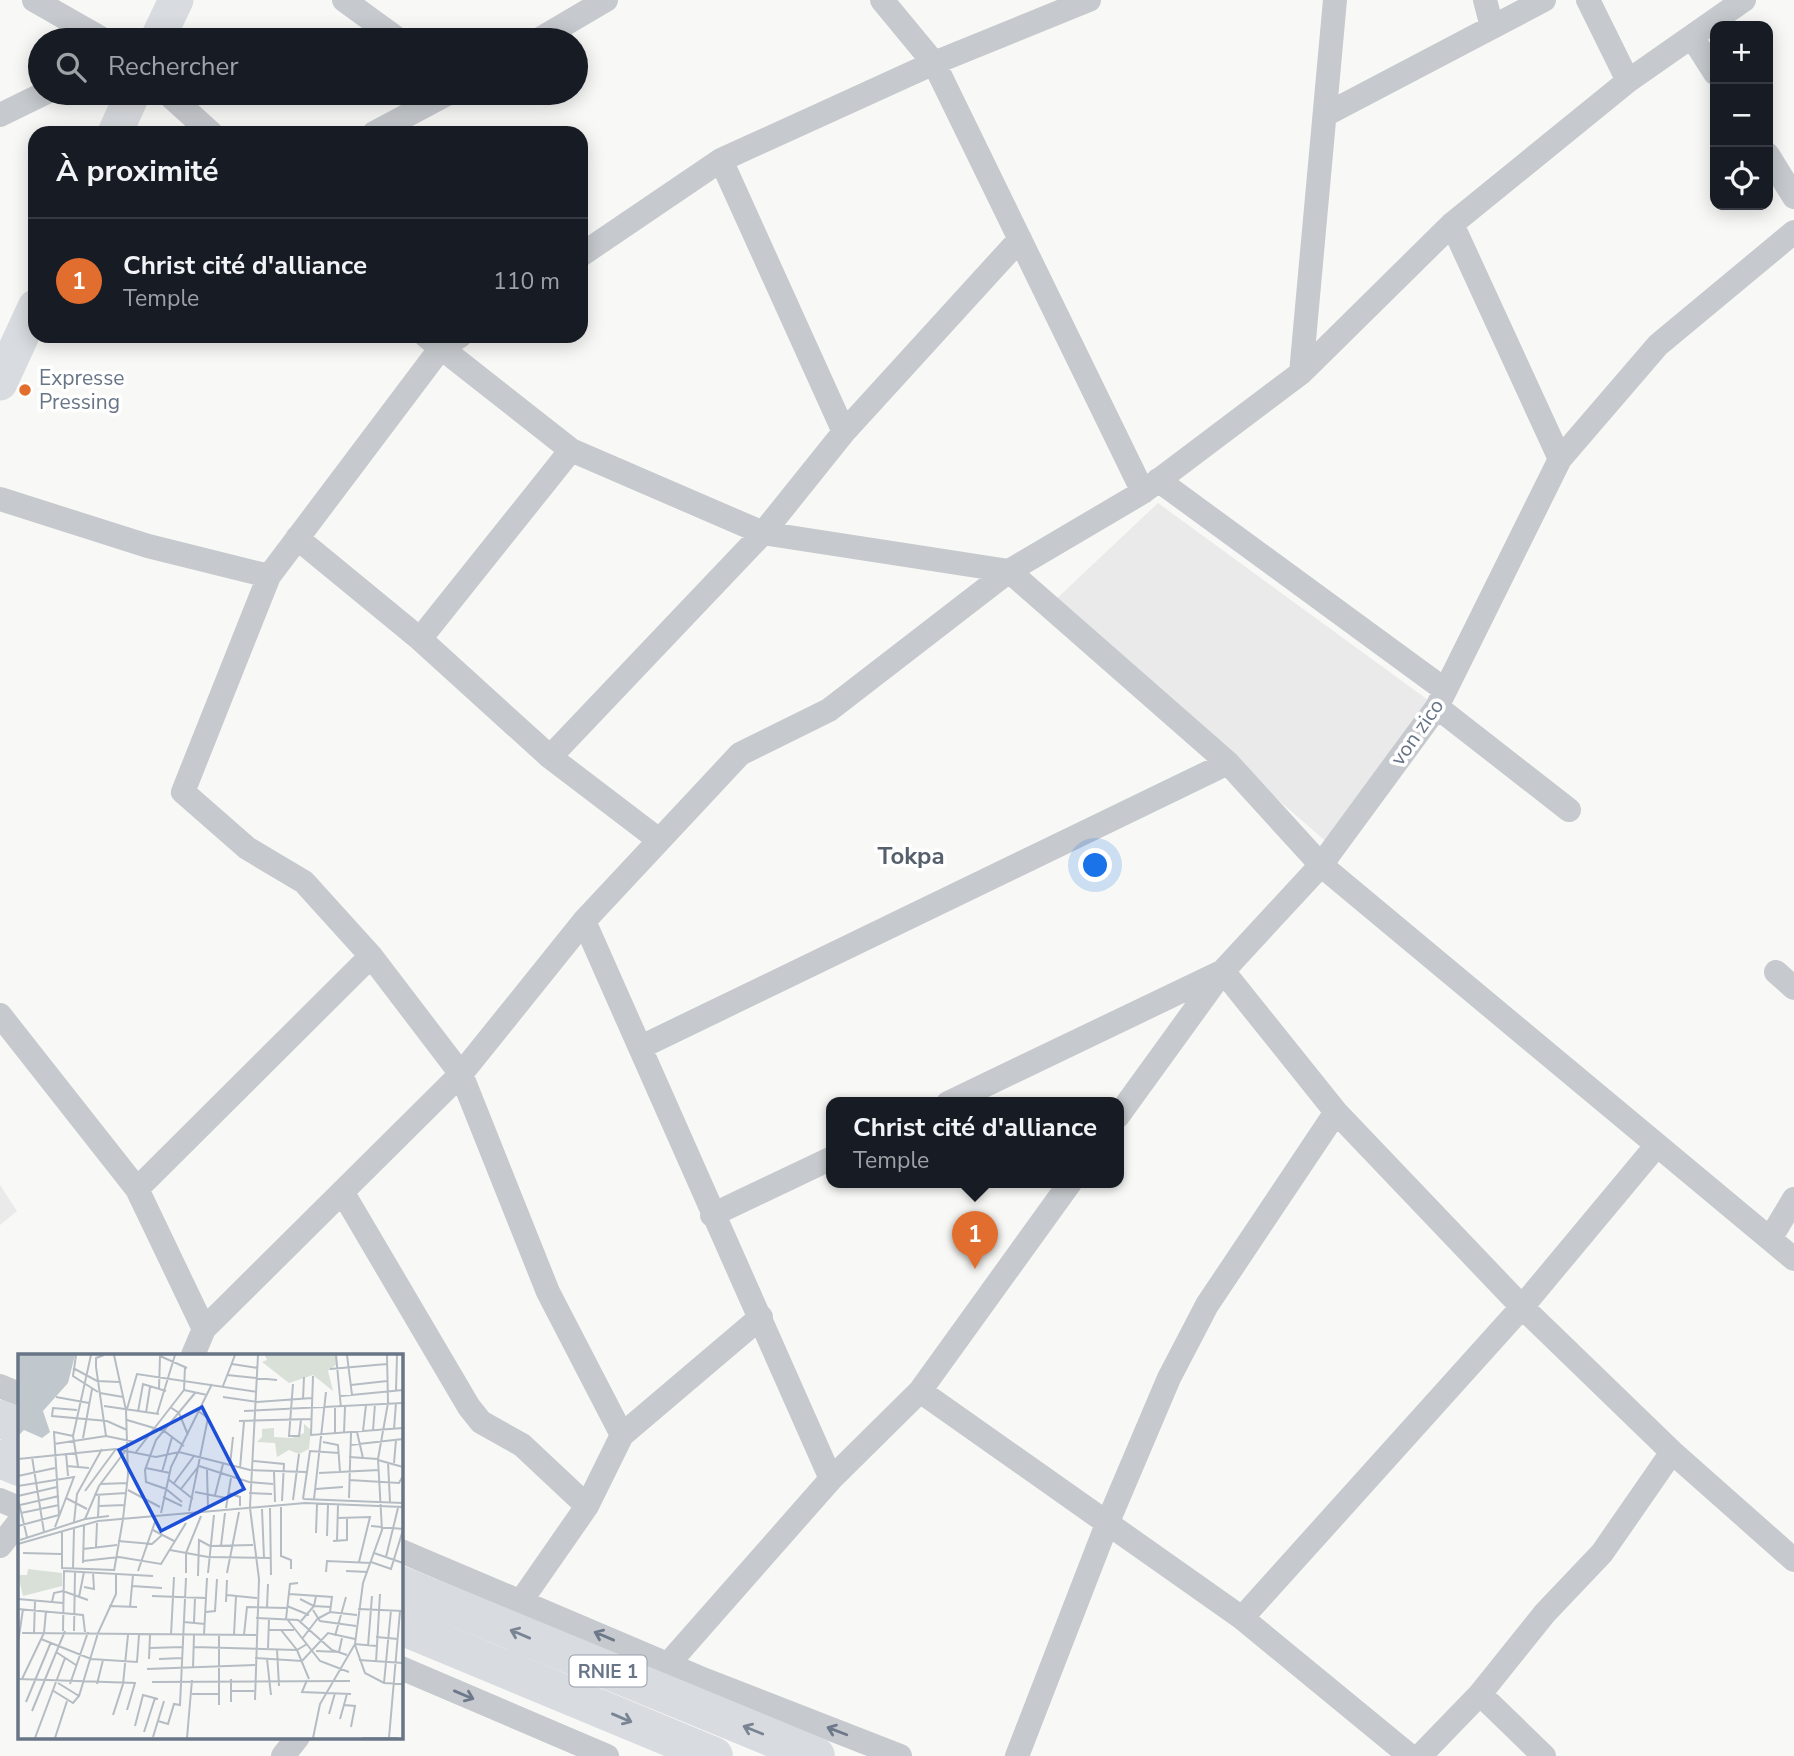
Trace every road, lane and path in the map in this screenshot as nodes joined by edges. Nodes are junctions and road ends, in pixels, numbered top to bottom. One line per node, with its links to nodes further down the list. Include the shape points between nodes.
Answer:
1 (34, 0): 13 (street)
2 (176, 0): 14 (main road)
3 (344, 0): 15 (street)
4 (606, 0): 16 (street)
5 (882, 0): 18 (street)
6 (1089, 0): 18 (street)
7 (1335, 0): 26 (street)
8 (1485, 0): 12 (street)
9 (1544, 0): 12 (street)
10 (1588, 0): 20 (street)
11 (1744, 0): 17 (street)
12 (1492, 27): 26 (street)
13 (83, 28)
14 (163, 28)
15 (382, 28)
16 (558, 28)
17 (1692, 37): 19 (street); 20 (street)
18 (934, 64): 30 (street); 35 (street)
19 (1710, 65)
20 (1628, 81): 33 (street)
21 (28, 101): 25 (street)
22 (128, 105): 27 (main road)
23 (180, 105): 28 (street)
24 (426, 105): 29 (street)
25 (0, 115)
26 (1325, 115): 40 (street)
27 (118, 126)
28 (203, 126)
29 (387, 126)
30 (721, 160): 36 (street); 42 (street)
31 (1773, 163): 32 (street)
32 (1794, 197)
33 (1452, 224): 40 (street); 44 (street)
34 (1794, 232): 44 (street, von zico, via 1658,345)
35 (1020, 239): 42 (street); 45 (street)
36 (588, 249)
37 (28, 322): 41 (main road)
38 (440, 343): 48 (street)
39 (446, 343): 43 (street)
40 (1301, 373): 45 (street)
41 (0, 383)
42 (844, 432): 47 (street)
43 (571, 450): 47 (street); 51 (street)
44 (1560, 459): 52 (street, von zico)
45 (1150, 486): 49 (street); 52 (street)
46 (0, 499): 50 (street, via 148,546)
47 (764, 533): 49 (street); 53 (street)
48 (297, 538): 50 (street); 51 (street)
49 (1010, 571): 54 (street); 56 (street, via 829,710 740,754)
50 (269, 576): 59 (street, via 183,792 247,848 304,882)
51 (420, 639): 53 (street)
52 (1441, 699): 55 (street); 57 (street, von zico)
53 (550, 757): 56 (street)
54 (1228, 764): 57 (street); 62 (street)
55 (1569, 810)
56 (659, 840): 58 (street)
57 (1321, 865): 60 (street, von zico); 67 (street)
58 (584, 921): 62 (street); 63 (street)
59 (371, 956): 63 (street); 70 (street)
60 (1223, 971): 64 (street); 65 (street); 66 (street)
61 (0, 1015): 70 (street)
62 (641, 1047): 73 (street)
63 (461, 1074): 71 (street); 85 (street, via 548,1292)
64 (960, 1097)
65 (1124, 1108)
66 (1336, 1112): 76 (street); 94 (street, via 1207,1305 1169,1378)
67 (1657, 1144): 74 (street); 76 (street)
68 (826, 1160): 73 (street)
69 (1066, 1188): 81 (street)
70 (137, 1189): 78 (street)
71 (343, 1193): 78 (street); 91 (street, via 481,1423 522,1445)
72 (1794, 1199): 74 (street)
73 (712, 1215): 77 (street)
74 (1770, 1239): 75 (street)
75 (1794, 1259)
76 (1522, 1307): 86 (street); 100 (street)
77 (761, 1317): 85 (street); 89 (street)
78 (204, 1328): 79 (street)
79 (193, 1354)
80 (0, 1386): 82 (street)
81 (920, 1391): 89 (street); 94 (street)
82 (18, 1394)
83 (0, 1419): 84 (highway)
84 (18, 1426)
85 (622, 1434): 91 (street)
86 (1672, 1452): 97 (street); 104 (street, via 1602,1553 1545,1613)
87 (0, 1459): 88 (highway)
88 (18, 1466)
89 (831, 1479): 102 (street)
90 (0, 1500): 92 (street)
91 (587, 1506): 99 (street)
92 (18, 1508)
93 (18, 1523): 95 (street)
94 (1107, 1524): 100 (street); 111 (street)
95 (0, 1546)
96 (402, 1551): 99 (street)
97 (1794, 1560)
98 (402, 1585): 109 (highway, RNIE 1, one-way to 98)
99 (521, 1601): 102 (street, one-way to 99)
100 (1242, 1618): 112 (street)
101 (402, 1626): 108 (highway, RNIE 1, one-way to 108)
102 (669, 1663): 110 (street, one-way to 102)
103 (402, 1668): 107 (street, one-way to 107)
104 (1480, 1694): 113 (street); 114 (street)
105 (297, 1738): 106 (street)
106 (283, 1756)
107 (607, 1756)
108 (714, 1756)
109 (816, 1756)
110 (900, 1756)
111 (1017, 1756)
112 (1410, 1756)
113 (1420, 1756)
114 (1544, 1756)

